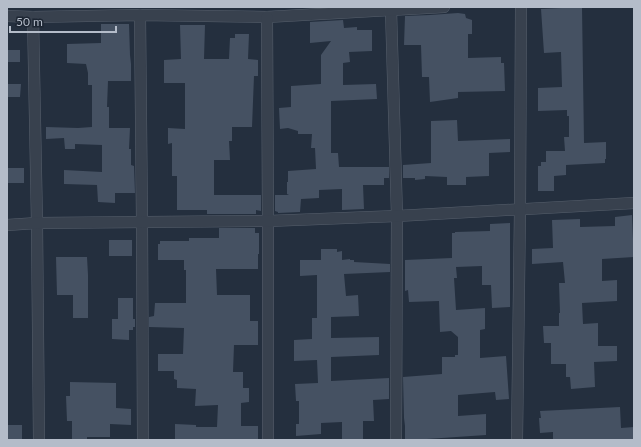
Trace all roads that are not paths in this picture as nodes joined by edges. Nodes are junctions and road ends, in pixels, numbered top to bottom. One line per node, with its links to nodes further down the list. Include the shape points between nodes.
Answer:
1 (444, 7): 3 (street)
2 (521, 7): 9 (street)
3 (392, 10): 7 (street); 10 (street)
4 (140, 15): 6 (street); 7 (street); 12 (street)
5 (7, 16): 6 (street)
6 (33, 17): 13 (street)
7 (267, 17): 11 (street)
8 (634, 203): 9 (street)
9 (520, 210): 10 (street); 19 (street)
10 (397, 216): 11 (street); 18 (street)
11 (268, 221): 12 (street); 17 (street)
12 (142, 222): 13 (street); 16 (street)
13 (37, 223): 14 (street); 15 (street)
14 (7, 225)
15 (39, 440)
16 (143, 440)
17 (268, 440)
18 (396, 440)
19 (517, 440)

